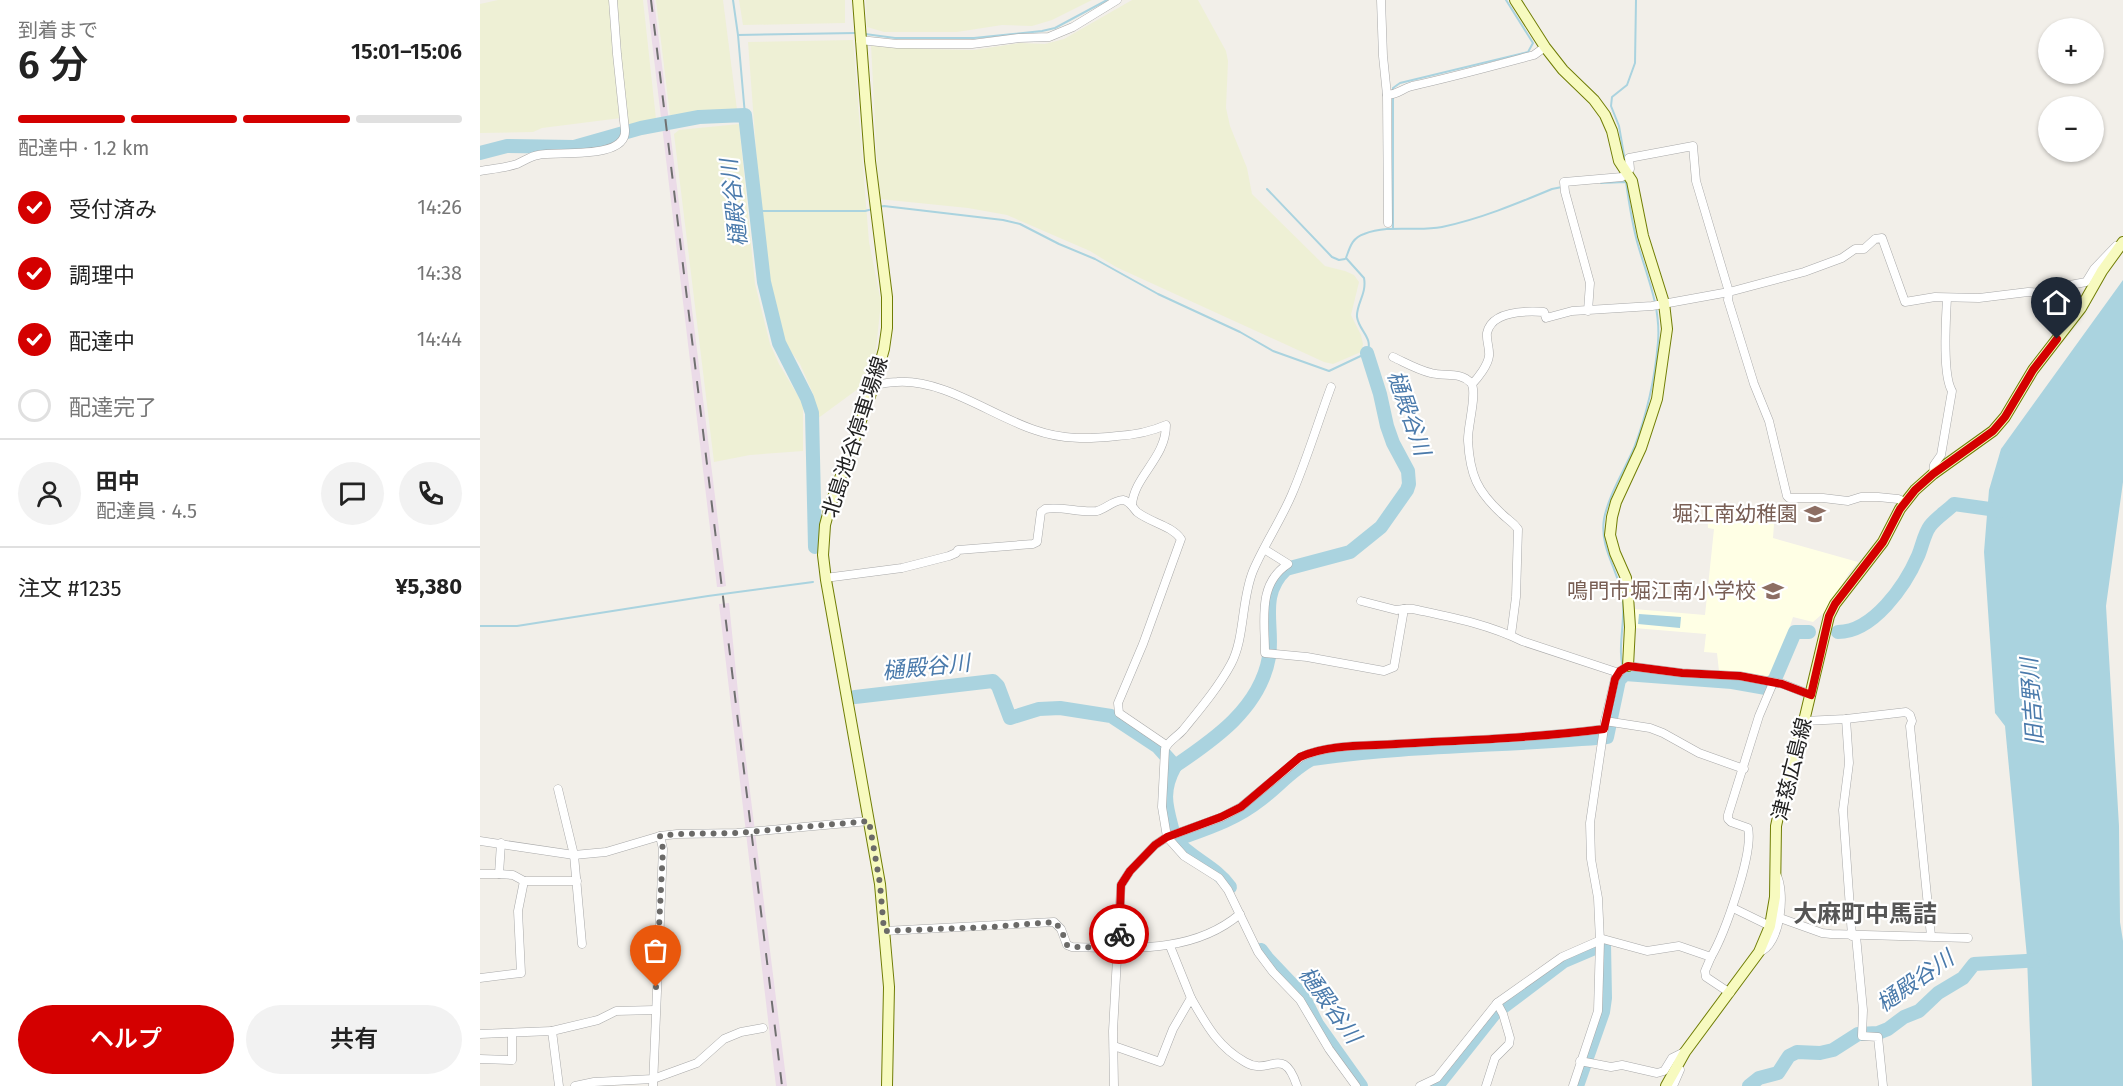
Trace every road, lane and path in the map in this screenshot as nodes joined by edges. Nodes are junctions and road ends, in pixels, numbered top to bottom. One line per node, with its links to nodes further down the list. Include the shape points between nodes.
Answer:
1 (613, 0): 9 (street, via 625,133 619,145 589,152 537,155 515,165)
2 (858, 0): 6 (main road, 北島池谷停車場線)
3 (1118, 0): 6 (street, via 1049,37 972,44 897,44)
4 (1381, 0): 8 (street, via 1383,56)
5 (1515, 0): 7 (main road)
6 (860, 36): 19 (main road, 北島池谷停車場線, via 887,297 884,349)
7 (1545, 47): 8 (street, via 1534,55); 10 (main road, via 1605,115)
8 (1391, 95): 11 (street)
9 (480, 171)
10 (1626, 173): 13 (street, via 1629,158 1693,147 1696,180); 15 (main road, via 1637,197); 16 (street, via 1564,182 1590,283)
11 (1388, 223)
12 (2123, 242): 14 (street, via 2081,284 2049,293); 21 (main road, 津慈広島線, via 2081,308 2033,370 2005,417 1993,431)
13 (1729, 291): 14 (street, via 1804,272 1882,238 1905,302); 15 (street); 22 (street, via 1728,300 1769,421 1787,496 1848,501 1878,497)
14 (1947, 298): 21 (street, via 1947,366 1952,391 1941,455)
15 (1659, 305): 16 (street); 29 (main road, via 1667,328 1657,399 1641,448 1616,502 1610,535 1629,596 1630,627)
16 (1588, 311): 18 (street, via 1546,318 1544,312 1518,311 1504,316 1487,332 1489,355)
17 (1393, 357): 18 (street, via 1434,374 1461,376)
18 (1472, 384): 28 (street, via 1468,442 1475,482 1518,529)
19 (874, 385): 23 (street, via 913,383 951,392 1036,430 1066,438 1089,440 1139,434 1167,425 1157,459 1132,495); 25 (main road, 北島池谷停車場線, via 825,525)
20 (1331, 387): 24 (street, via 1292,494)
21 (1933, 474): 22 (main road, 津慈広島線)
22 (1905, 502): 31 (main road, 津慈広島線, via 1883,542 1829,616)
23 (1132, 505): 25 (street, via 1123,500 1093,511 1045,509 1041,512 1037,542 1033,544 958,550 950,556 902,568); 35 (street, via 1138,513 1177,533 1181,539 1117,710)
24 (1264, 549): 27 (street, via 1288,564 1273,578 1266,597 1265,653 1390,670 1394,667); 35 (street, via 1253,572 1232,661 1204,704)
25 (825, 578): 38 (main road, 北島池谷停車場線)
26 (1361, 601): 27 (street)
27 (1404, 609): 28 (street, via 1459,619)
28 (1511, 635): 29 (street)
29 (1623, 669): 30 (street, via 1740,676); 34 (street, via 1615,679)
30 (1771, 683): 31 (street); 36 (street)
31 (1811, 695): 33 (main road, 津慈広島線)
32 (1845, 719): 33 (street); 54 (street, via 1849,763 1843,810); 55 (street, via 1906,712 1910,715)
33 (1804, 721): 44 (main road, 津慈広島線, via 1776,826)
34 (1604, 730): 36 (street, via 1650,728 1699,753); 39 (street, via 1309,753 1241,807); 58 (street, via 1589,841)
35 (1165, 750): 39 (street, via 1162,807)
36 (1744, 769): 49 (street, via 1728,815 1731,822 1748,828 1749,832)
37 (558, 789): 43 (street)
38 (869, 821): 40 (street); 53 (main road, 北島池谷停車場線)
39 (1172, 835): 50 (street, via 1184,856 1219,878); 60 (street, via 1155,845 1121,885)
40 (660, 836): 43 (street, via 606,852); 67 (street, via 663,849)
41 (480, 841): 42 (street)
42 (501, 843): 43 (street); 46 (street)
43 (574, 855): 48 (street)
44 (1776, 872): 51 (street); 52 (main road, 津慈広島線)
45 (480, 874): 46 (street)
46 (499, 874): 47 (street)
47 (524, 880): 48 (street); 63 (street, via 518,911 521,974)
48 (577, 881): 57 (street)
49 (1733, 908): 52 (street); 62 (street)
50 (1240, 914): 59 (street, via 1207,935); 82 (street, via 1258,952 1300,1000)
51 (1782, 918): 54 (street, via 1822,933); 61 (street, via 1768,947)
52 (1770, 926): 61 (main road, 津慈広島線)
53 (884, 931): 60 (street, via 1054,922 1067,945); 79 (main road, 北島池谷停車場線, via 889,987)
54 (1854, 936): 55 (street); 88 (street, via 1862,1034 1878,1037)
55 (1931, 936): 56 (street)
56 (1968, 938)
57 (582, 944)
58 (1600, 945): 62 (street, via 1604,939 1647,951 1679,946); 66 (street, via 1562,957); 75 (street, via 1598,1011)
59 (1170, 946): 60 (street); 65 (street)
60 (1118, 948): 72 (street)
61 (1760, 952): 64 (main road, 津慈広島線)
62 (1711, 957): 64 (street, via 1705,971 1707,977)
63 (480, 978)
64 (1730, 993): 73 (main road, 津慈広島線)
65 (1191, 998): 72 (street, via 1160,1062); 81 (street, via 1208,1029 1229,1051 1250,1065 1287,1065)
66 (1499, 1007): 83 (street, via 1437,1078); 84 (street, via 1510,1038 1496,1058)
67 (655, 1010): 69 (street, via 616,1011 598,1020); 76 (street)
68 (764, 1028): 76 (street, via 724,1039 697,1063)
69 (552, 1031): 70 (street); 77 (street)
70 (512, 1033): 71 (street); 74 (street, via 512,1060)
71 (480, 1034)
72 (1114, 1046): 80 (street)
73 (1684, 1055): 75 (street, via 1672,1058 1664,1071 1657,1073); 86 (main road, 津慈広島線); 87 (street)
74 (480, 1059)
75 (1580, 1061): 85 (street)
76 (653, 1082): 78 (street, via 594,1082)
77 (559, 1086)
78 (575, 1086)
79 (887, 1086)
80 (1114, 1086)
81 (1296, 1086)
82 (1356, 1086)
83 (1420, 1086)
84 (1486, 1086)
85 (1573, 1086)
86 (1666, 1086)
87 (1673, 1086)
88 (1883, 1086)

